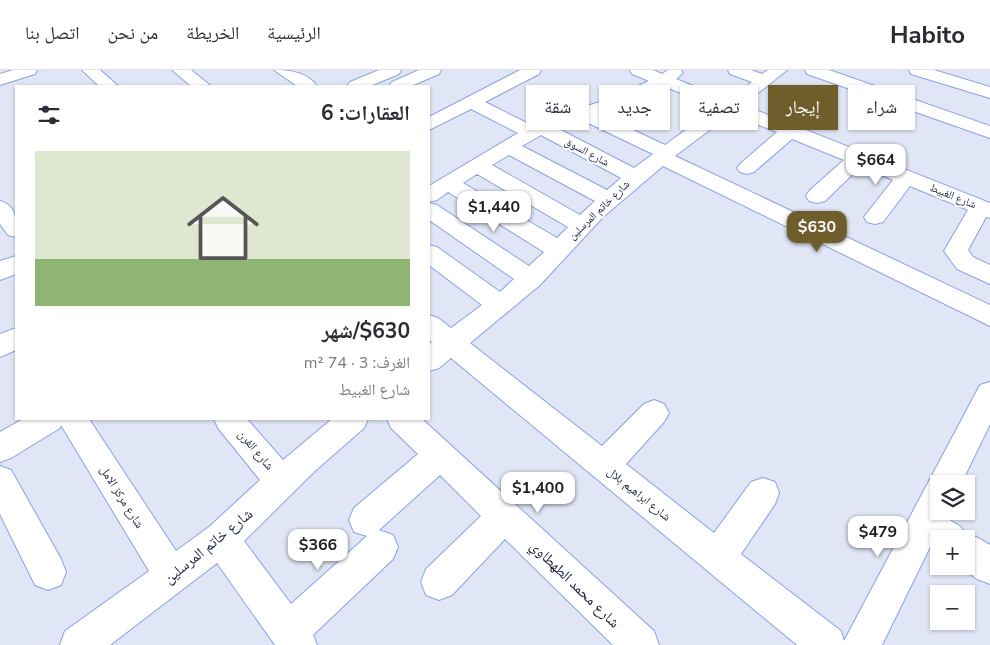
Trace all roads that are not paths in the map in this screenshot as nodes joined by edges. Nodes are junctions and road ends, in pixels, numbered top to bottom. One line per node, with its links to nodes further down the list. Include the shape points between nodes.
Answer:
1 (29, 70): 15 (street)
2 (90, 70): 17 (street)
3 (180, 70): 18 (street)
4 (282, 70): 19 (street)
5 (393, 70): 20 (street)
6 (433, 70): 21 (street)
7 (533, 70): 29 (street)
8 (638, 70): 16 (street, شارع الغبيط)
9 (680, 70): 16 (street)
10 (736, 70): 13 (street)
11 (814, 70): 23 (street)
12 (917, 70): 14 (street)
13 (772, 75): 22 (street, شارع خاتم المرسلين)
14 (963, 76): 27 (street)
15 (1, 79): 26 (street)
16 (664, 80): 25 (street, شارع الغبيط); 31 (street)
17 (108, 85)
18 (201, 85)
19 (306, 85)
20 (358, 85)
21 (400, 85)
22 (758, 85)
23 (857, 85)
24 (926, 85): 28 (street)
25 (680, 86)
26 (15, 93)
27 (990, 93)
28 (915, 96)
29 (471, 102): 34 (street); 35 (street, شارع السوق)
30 (915, 105): 39 (street)
31 (589, 111)
32 (589, 117): 41 (street)
33 (758, 118): 38 (street, شارع الغبيط)
34 (430, 123)
35 (526, 126)
36 (536, 130): 40 (street); 45 (street, شارع السوق)
37 (697, 130): 41 (street, شارع خاتم المرسلين)
38 (790, 131): 42 (street, شارع الغبيط); 44 (street)
39 (990, 132)
40 (509, 146): 43 (street); 50 (street)
41 (663, 155): 45 (street, شارع خاتم المرسلين); 66 (street)
42 (858, 158): 46 (street, شارع الغبيط); 49 (street)
43 (478, 166): 47 (street); 55 (street)
44 (747, 168)
45 (635, 177): 50 (street, شارع خاتم المرسلين)
46 (906, 178): 52 (street, شارع الغبيط); 54 (street)
47 (449, 184): 48 (street); 59 (street)
48 (430, 194)
49 (817, 196)
50 (608, 199): 55 (street, شارع خاتم المرسلين)
51 (0, 208): 56 (street)
52 (986, 209): 63 (street, via 956,251 964,263)
53 (430, 211): 64 (street)
54 (875, 217)
55 (582, 225): 59 (street, شارع خاتم المرسلين)
56 (15, 229)
57 (15, 238): 58 (street)
58 (0, 245)
59 (559, 250): 64 (street, شارع خاتم المرسلين)
60 (430, 254): 65 (street)
61 (15, 264): 62 (street)
62 (0, 272)
63 (990, 275)
64 (530, 279): 65 (street, شارع خاتم المرسلين)
65 (500, 305): 68 (street, شارع خاتم المرسلين)
66 (990, 316)
67 (15, 338): 69 (street)
68 (436, 343): 79 (street, شارع ابراهيم بلال)
69 (0, 346)
70 (990, 394): 80 (street)
71 (654, 414): 79 (street)
72 (47, 420): 77 (street)
73 (74, 420): 91 (street, شارع مركز الامل)
74 (230, 420): 82 (street, شارع الفرن)
75 (352, 420): 82 (street, شارع خاتم المرسلين)
76 (403, 420): 78 (street, شارع محمد الطهطاوي)
77 (0, 448)
78 (440, 455): 84 (street, شارع محمد الطهطاوي); 94 (street, via 374,533)
79 (604, 466): 88 (street, شارع ابراهيم بلال)
80 (949, 475)
81 (0, 480): 90 (street)
82 (282, 482): 86 (street, شارع خاتم المرسلين)
83 (763, 492): 88 (street)
84 (504, 516): 92 (street); 95 (street, شارع محمد الطهطاوي)
85 (936, 520): 97 (street)
86 (221, 539): 91 (street, شارع خاتم المرسلين); 94 (street)
87 (975, 556): 89 (street)
88 (718, 557): 96 (street, شارع ابراهيم بلال)
89 (990, 566)
90 (48, 572)
91 (172, 576): 93 (street, شارع خاتم المرسلين)
92 (440, 582)
93 (101, 638)
94 (294, 639)
95 (640, 645)
96 (827, 645)
97 (862, 645)

